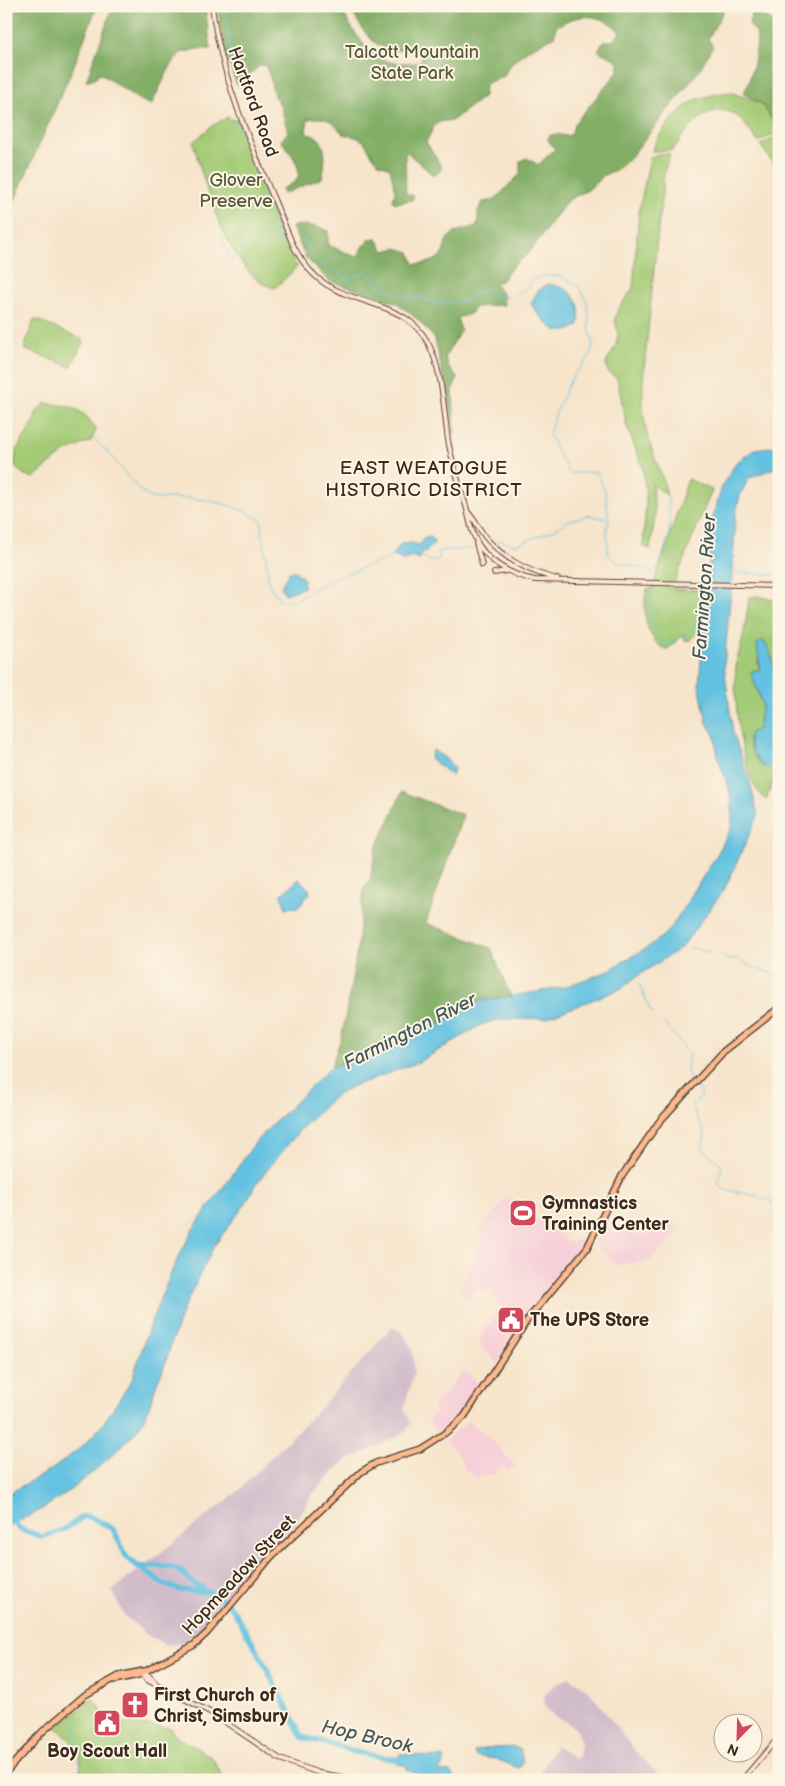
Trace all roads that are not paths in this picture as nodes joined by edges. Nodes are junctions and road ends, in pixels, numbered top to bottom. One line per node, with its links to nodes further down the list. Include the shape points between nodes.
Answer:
1 (212, 6): 2 (main road, Hartford Road, via 228,80 303,263 335,289 401,314 429,344 436,366 451,454)
2 (468, 512): 3 (main road, Hartford Road); 7 (main road, Hartford Road, via 493,546 509,559 528,570)
3 (475, 539): 4 (main road); 5 (main road, Hartford Road, via 487,555)
4 (482, 565)
5 (508, 572): 6 (main road); 7 (main road, Hartford Road, via 535,580)
6 (494, 573)
7 (560, 580): 8 (main road, Hartford Road)
8 (779, 586)
9 (779, 1008): 10 (highway, Hopmeadow Street, via 724,1051 659,1122 622,1176 588,1247 532,1312 464,1418 425,1447 376,1463 361,1472 272,1556 194,1645)
10 (144, 1671): 12 (highway, Hopmeadow Street, via 94,1690 59,1716); 13 (main road, via 144,1678 210,1712 280,1759 319,1773)
11 (779, 1737): 14 (main road)
12 (6, 1772)
13 (360, 1780)
14 (742, 1780)

